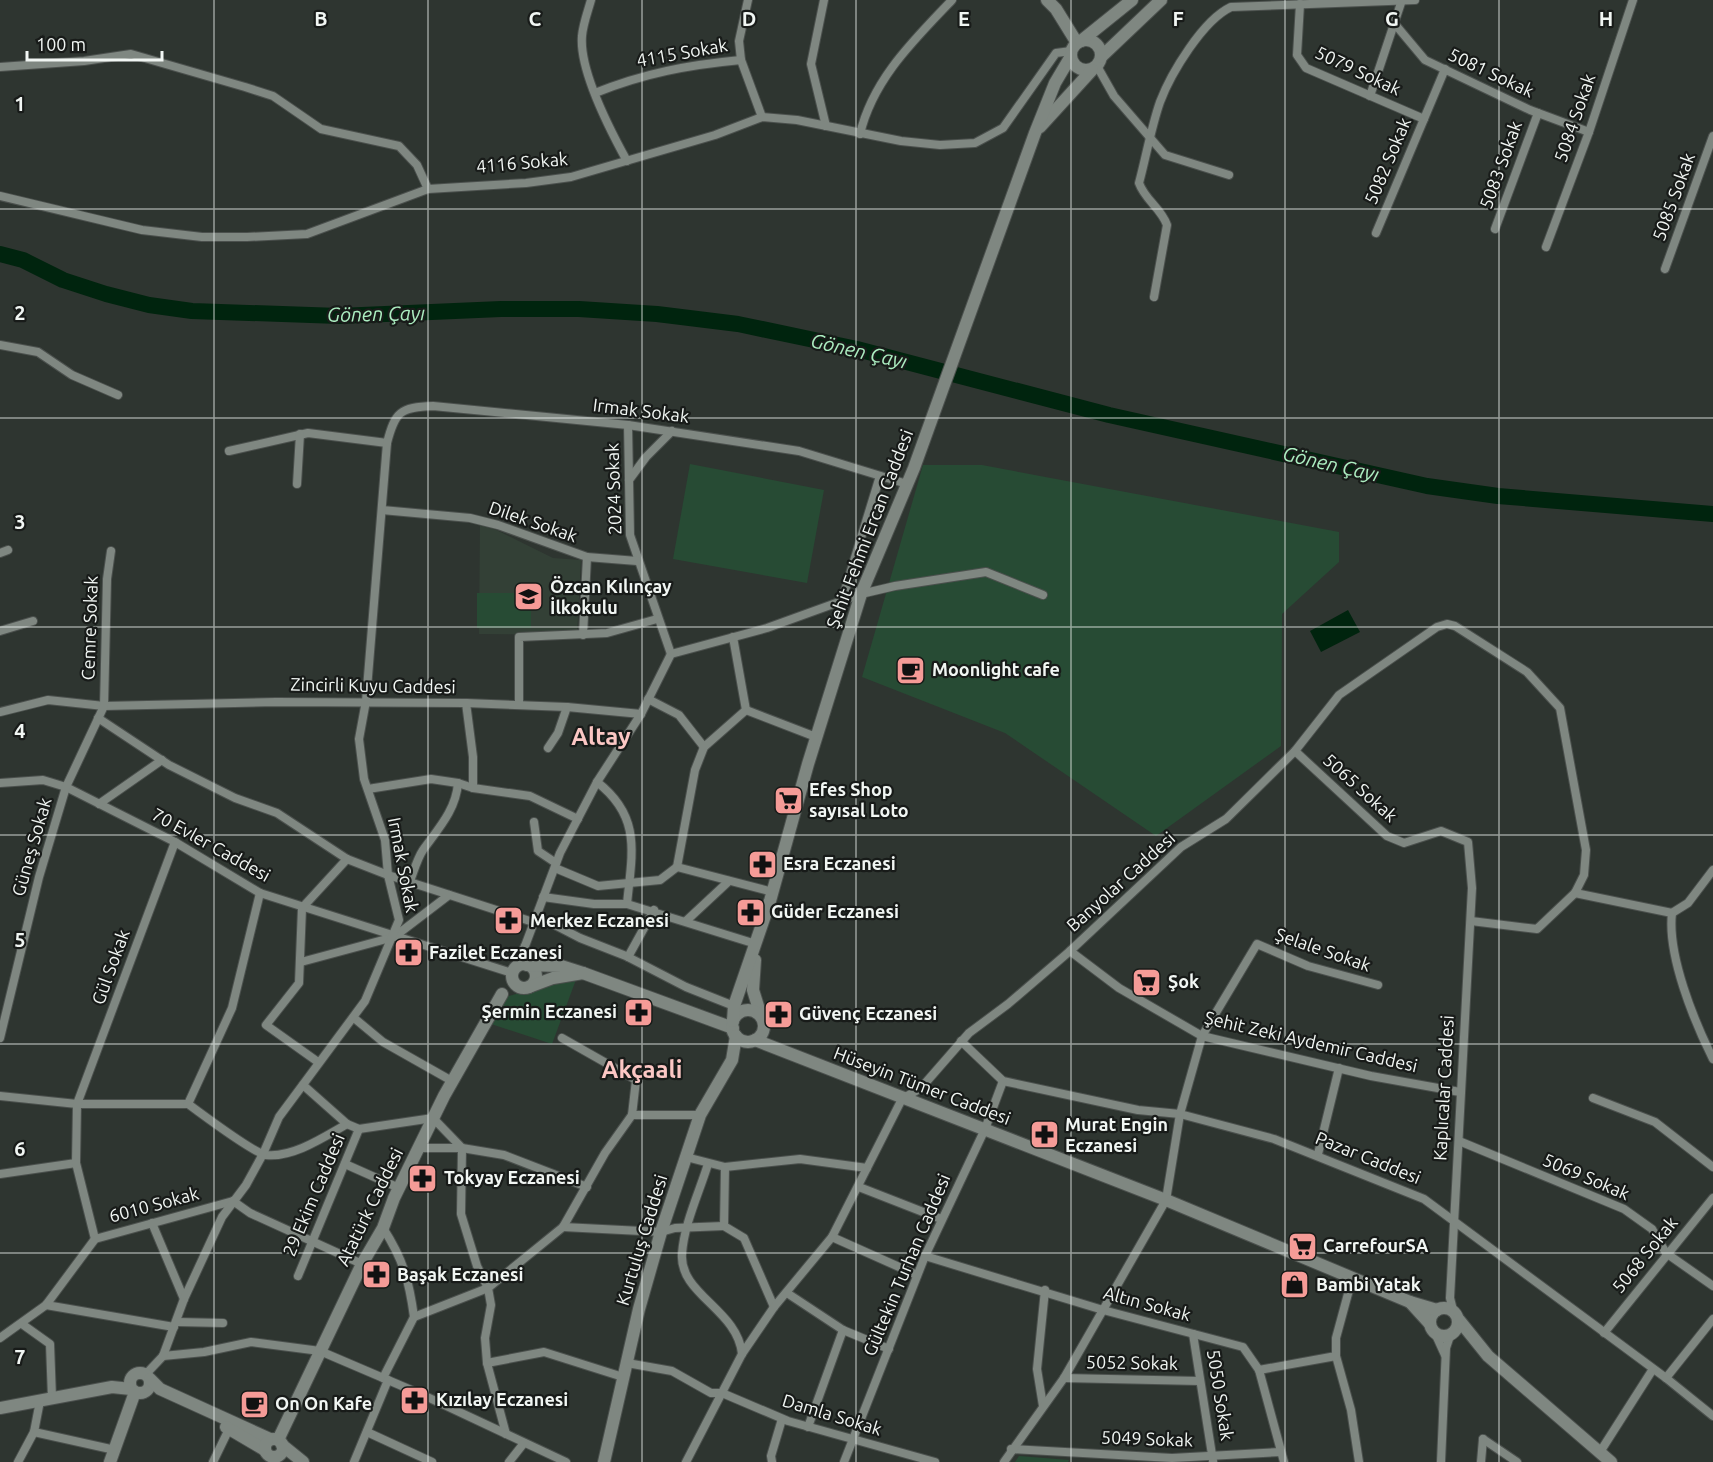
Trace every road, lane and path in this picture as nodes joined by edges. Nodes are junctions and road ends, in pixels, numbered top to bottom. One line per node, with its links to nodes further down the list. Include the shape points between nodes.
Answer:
1 (591, 0): 19 (street, via 582,50)
2 (747, 0): 15 (street, via 739,41)
3 (824, 0): 24 (street, via 811,64)
4 (952, 0): 27 (street, via 899,56 865,112)
5 (1047, 0): 14 (main road, via 1056,9)
6 (1132, 0): 14 (main road, Şehit Fehmi Ercan Caddesi)
7 (1161, 0): 16 (main road, Şehit Fehmi Ercan Caddesi)
8 (1401, 0): 9 (street); 12 (street); 13 (street)
9 (1415, 0)
10 (1633, 0): 25 (street, 5084 Sokak)
11 (1231, 3): 12 (street); 29 (street, via 1189,50 1161,101)
12 (1300, 4): 20 (street, 5079 Sokak, via 1296,55 1300,62)
13 (1394, 23): 18 (street, 5081 Sokak, via 1425,60); 20 (street)
14 (1075, 48): 16 (main road, via 1079,69); 16 (main road, via 1096,44); 26 (main road, Şehit Fehmi Ercan Caddesi, via 1055,83); 27 (street, 4116 Sokak, via 1056,53 1003,128 982,140 940,145)
15 (741, 60): 19 (street, 4115 Sokak, via 655,72); 22 (street)
16 (1097, 64): 26 (main road, Şehit Fehmi Ercan Caddesi); 29 (street, via 1114,96)
17 (0, 67): 32 (street, via 131,54 273,96 321,129 399,147 417,165)
18 (1445, 69): 21 (street, 5081 Sokak); 23 (street, 5082 Sokak)
19 (595, 93): 30 (street)
20 (1370, 96): 23 (street, 5079 Sokak)
21 (1538, 113): 25 (street, 5081 Sokak); 34 (street, 5083 Sokak)
22 (762, 117): 24 (street, 4116 Sokak); 30 (street, 4116 Sokak)
23 (1424, 119): 35 (street, 5082 Sokak)
24 (826, 126): 27 (street, 4116 Sokak)
25 (1589, 132): 36 (street, 5084 Sokak)
26 (1035, 133): 49 (main road, Şehit Fehmi Ercan Caddesi)
27 (860, 134)
28 (1713, 136): 37 (street, 5085 Sokak)
29 (1150, 140): 31 (street, via 1165,155); 38 (street, via 1139,183 1146,197 1164,215 1167,225)
30 (627, 161): 32 (street, 4116 Sokak, via 571,177)
31 (1229, 175)
32 (428, 189): 33 (street, 4116 Sokak, via 307,234 246,237 201,237 142,230)
33 (0, 196)
34 (1495, 229)
35 (1376, 233)
36 (1546, 247)
37 (1665, 269)
38 (1154, 297)
39 (0, 345): 40 (street, via 38,352 72,375)
40 (118, 394)
41 (628, 425): 42 (street, Irmak Sokak); 44 (street, Irmak Sokak, via 418,406 394,418); 47 (street, 2024 Sokak)
42 (672, 431): 46 (street, Irmak Sokak, via 799,452); 47 (street)
43 (300, 434): 44 (street); 45 (street); 48 (street)
44 (387, 443): 50 (street, Irmak Sokak)
45 (228, 451)
46 (880, 476): 49 (street, Irmak Sokak); 56 (street)
47 (629, 480): 53 (street, 2024 Sokak, via 630,535)
48 (297, 484)
49 (907, 484): 54 (main road, Şehit Fehmi Ercan Caddesi)
50 (382, 510): 52 (street, Dilek Sokak, via 470,518); 64 (street, Irmak Sokak)
51 (111, 551): 67 (street, Cemre Sokak)
52 (587, 557): 53 (street, Dilek Sokak); 60 (street)
53 (637, 561): 57 (street, 2024 Sokak)
54 (861, 594): 55 (street, via 986,572); 56 (street); 73 (main road, Şehit Fehmi Ercan Caddesi)
55 (1043, 596)
56 (842, 600): 61 (street)
57 (657, 619): 60 (street, via 607,633); 62 (street, 2024 Sokak)
58 (33, 621): 59 (street)
59 (0, 631)
60 (583, 635): 66 (street, via 519,637)
61 (733, 637): 62 (street); 69 (street)
62 (671, 654): 63 (street)
63 (648, 699): 71 (street); 74 (street, via 679,715)
64 (366, 701): 65 (street, Zincirli Kuyu Caddesi); 67 (street, Zincirli Kuyu Caddesi); 83 (street, Irmak Sokak, via 359,739)
65 (466, 703): 66 (street, Zincirli Kuyu Caddesi); 82 (street)
66 (519, 705): 68 (street, Zincirli Kuyu Caddesi)
67 (104, 706): 70 (street, Zincirli Kuyu Caddesi, via 48,700); 72 (street, Güneş Sokak)
68 (567, 707): 71 (street, Zincirli Kuyu Caddesi); 75 (street)
69 (746, 710): 73 (street); 74 (street)
70 (0, 712)
71 (641, 714): 78 (street)
72 (98, 718): 77 (street); 81 (street, Güneş Sokak)
73 (816, 737): 96 (main road, Şehit Fehmi Ercan Caddesi)
74 (704, 747): 90 (street)
75 (548, 748)
76 (1295, 751): 98 (street, Banyolar Caddesi, via 1339,695 1437,627 1455,626 1527,672 1560,708 1586,850 1584,875); 107 (street, 5065 Sokak, via 1387,836 1404,843 1441,831 1468,842); 110 (street, Banyolar Caddesi, via 1226,819 1181,847)
77 (162, 760): 84 (street); 88 (street, via 236,798 277,813)
78 (597, 782): 85 (street); 95 (street, via 616,797 630,825)
79 (0, 783): 81 (street, 70 Evler Caddesi, via 43,780)
80 (458, 783): 82 (street); 83 (street, via 431,779); 93 (street, via 439,833 422,851)
81 (66, 787): 84 (street, 70 Evler Caddesi); 123 (street, Güneş Sokak, via 39,877)
82 (473, 788): 85 (street, via 530,796)
83 (368, 789): 92 (street, Irmak Sokak, via 385,840)
84 (99, 804): 87 (street, 70 Evler Caddesi)
85 (578, 819): 89 (street)
86 (534, 822): 89 (street, via 538,851)
87 (175, 842): 97 (street, 70 Evler Caddesi); 138 (street, Gül Sokak)
88 (347, 859): 92 (street); 102 (street)
89 (556, 865): 95 (street, via 598,886); 100 (street)
90 (677, 867): 94 (street); 95 (street, via 660,880)
91 (1713, 870): 104 (street, via 1688,903)
92 (388, 875): 93 (street); 108 (street, Irmak Sokak, via 399,920)
93 (410, 881): 99 (street)
94 (729, 881): 96 (street); 106 (street)
95 (629, 882): 101 (street)
96 (773, 892): 109 (main road, Şehit Fehmi Ercan Caddesi)
97 (260, 893): 102 (street, 70 Evler Caddesi); 139 (street, via 232,1008)
98 (1575, 893): 104 (street); 107 (street, via 1537,929)
99 (449, 895): 105 (street); 108 (street)
100 (543, 897): 101 (street); 105 (street)
101 (627, 904): 103 (street)
102 (302, 908): 108 (street, 70 Evler Caddesi); 112 (street)
103 (654, 910): 106 (street); 111 (street)
104 (1672, 913): 128 (street, via 1670,930 1681,975)
105 (534, 920): 111 (street, via 551,923); 113 (street)
106 (686, 921): 109 (street)
107 (1470, 921): 134 (street, Kaplıcalar Caddesi)
108 (393, 937): 112 (street); 113 (street, 70 Evler Caddesi); 119 (street)
109 (756, 944): 118 (main road, Şehit Fehmi Ercan Caddesi); 120 (main road, Şehit Fehmi Ercan Caddesi, via 753,990)
110 (1070, 951): 122 (street, Şehit Zeki Aydemir Caddesi, via 1127,994); 126 (street, Banyolar Caddesi)
111 (628, 957): 118 (street)
112 (301, 962): 129 (street, via 298,983 266,1025)
113 (517, 970): 114 (main road, via 561,966); 116 (main road, via 514,984); 116 (main road, via 535,974 535,982); 117 (main road, Atatürk Caddesi)
114 (583, 973): 116 (main road); 121 (main road)
115 (1378, 985): 122 (street, Şelale Sokak, via 1308,966 1257,945)
116 (525, 988): 117 (main road)
117 (502, 994): 131 (main road, Atatürk Caddesi)
118 (734, 1006): 121 (main road, Şehit Fehmi Ercan Caddesi)
119 (354, 1018): 129 (street); 131 (street, via 383,1042)
120 (763, 1022): 121 (main road, via 747,1010 738,1014); 125 (main road); 127 (main road, Şehit Fehmi Ercan Caddesi)
121 (734, 1028): 125 (main road, via 745,1041); 142 (main road, Kurtuluş Caddesi, via 732,1060)
122 (1202, 1036): 130 (street, Şehit Zeki Aydemir Caddesi); 140 (street)
123 (0, 1038)
124 (562, 1038): 141 (street, via 636,1080)
125 (755, 1040): 127 (main road, Hüseyin Tümer Caddesi)
126 (961, 1041): 132 (street); 137 (street, Banyolar Caddesi, via 921,1089)
127 (789, 1054): 137 (main road, Hüseyin Tümer Caddesi)
128 (1712, 1058)
129 (318, 1062): 133 (street)
130 (1339, 1068): 134 (street, Şehit Zeki Aydemir Caddesi); 151 (street)
131 (452, 1081): 143 (main road, Atatürk Caddesi)
132 (1003, 1081): 140 (street, Pazar Caddesi, via 1138,1110); 146 (street, Gültekin Turhan Caddesi)
133 (303, 1085): 144 (street); 150 (street, via 279,1116)
134 (1460, 1092): 147 (street, Kaplıcalar Caddesi)
135 (0, 1096): 138 (street)
136 (1593, 1098): 157 (street, via 1654,1122)
137 (902, 1099): 146 (main road, Hüseyin Tümer Caddesi); 158 (street)
138 (77, 1104): 139 (street); 153 (street, Gül Sokak)
139 (188, 1104): 150 (street)
140 (1180, 1114): 151 (street, Pazar Caddesi); 164 (street)
141 (632, 1115): 142 (street); 160 (street)
142 (700, 1115): 152 (main road, Kurtuluş Caddesi)
143 (433, 1118): 145 (street, 29 Ekim Caddesi); 148 (main road, Atatürk Caddesi); 149 (street)
144 (347, 1124): 145 (street); 150 (street, via 282,1155)
145 (359, 1129): 154 (street, 29 Ekim Caddesi)
146 (985, 1129): 164 (main road, Hüseyin Tümer Caddesi); 166 (street, Gültekin Turhan Caddesi)
147 (1460, 1141): 167 (street, Kaplıcalar Caddesi); 177 (street, 5069 Sokak, via 1624,1209 1652,1229)
148 (418, 1148): 149 (street); 162 (main road, Atatürk Caddesi)
149 (462, 1148): 160 (street, via 504,1155); 184 (street, via 461,1214)
150 (263, 1155): 165 (street)
151 (1317, 1155): 167 (street, Pazar Caddesi, via 1424,1199)
152 (686, 1157): 155 (street); 173 (main road, Kurtuluş Caddesi)
153 (76, 1163): 159 (street); 175 (street, Gül Sokak)
154 (345, 1164): 162 (street); 176 (street, 29 Ekim Caddesi)
155 (708, 1164): 156 (street); 171 (street)
156 (725, 1167): 158 (street, via 800,1159); 169 (street)
157 (1713, 1167)
158 (867, 1168): 161 (street)
159 (0, 1174)
160 (587, 1187): 170 (street)
161 (859, 1187): 166 (street); 174 (street)
162 (399, 1188): 172 (main road, Atatürk Caddesi)
163 (1713, 1198): 177 (street, 5068 Sokak)
164 (1166, 1200): 182 (main road, Hüseyin Tümer Caddesi); 193 (street)
165 (233, 1201): 168 (street, 6010 Sokak); 176 (street, via 250,1213); 188 (street)
166 (941, 1220): 178 (street, Gültekin Turhan Caddesi)
167 (1455, 1221): 186 (street, Kaplıcalar Caddesi); 202 (street, Pazar Caddesi)
168 (152, 1223): 175 (street, 6010 Sokak); 188 (street)
169 (724, 1226): 171 (street); 191 (street, via 744,1238)
170 (563, 1227): 173 (street); 184 (street)
171 (688, 1227): 173 (street); 208 (street, via 681,1256 687,1280 721,1311 741,1344)
172 (383, 1228): 179 (main road, Atatürk Caddesi); 195 (street, via 401,1257)
173 (661, 1232): 214 (main road, Kurtuluş Caddesi)
174 (831, 1237): 180 (street); 187 (street)
175 (95, 1239): 190 (street, 6010 Sokak)
176 (313, 1240): 179 (street); 181 (street, 29 Ekim Caddesi)
177 (1666, 1252): 183 (street, 5069 Sokak); 202 (street, 5068 Sokak)
178 (924, 1256): 180 (street, Gültekin Turhan Caddesi); 185 (street, Altın Sokak)
179 (362, 1264): 207 (main road, Atatürk Caddesi)
180 (917, 1275): 206 (street, Gültekin Turhan Caddesi)
181 (298, 1276)
182 (1352, 1279): 189 (main road, Hüseyin Tümer Caddesi); 210 (street, via 1336,1338)
183 (1713, 1286)
184 (488, 1288): 195 (street); 213 (street, via 491,1305 485,1338)
185 (1045, 1290): 193 (street, Altın Sokak); 227 (street, via 1037,1369)
186 (1450, 1292): 192 (street); 194 (street, Kaplıcalar Caddesi)
187 (787, 1293): 191 (street); 201 (street)
188 (184, 1299): 199 (street)
189 (1410, 1302): 192 (main road, Hüseyin Tümer Caddesi); 200 (main road, Hüseyin Tümer Caddesi)
190 (46, 1305): 198 (street, 6010 Sokak); 199 (street)
191 (774, 1307): 208 (street)
192 (1438, 1309): 194 (main road, Hüseyin Tümer Caddesi); 200 (main road, via 1432,1315)
193 (1103, 1310): 203 (street, Altın Sokak); 219 (street)
194 (1456, 1315): 204 (main road, via 1458,1328); 211 (main road)
195 (414, 1317): 221 (street)
196 (1713, 1319): 220 (street)
197 (223, 1323): 199 (street)
198 (22, 1324): 205 (street, 6010 Sokak); 226 (street, via 50,1344)
199 (175, 1325): 209 (street)
200 (1432, 1329): 204 (main road, via 1442,1337); 212 (street)
201 (843, 1330): 206 (street); 231 (street)
202 (1604, 1333): 216 (street, Pazar Caddesi)
203 (1193, 1334): 215 (street, Altın Sokak, via 1243,1347); 222 (street, 5050 Sokak)
204 (1450, 1336): 211 (main road); 212 (street)
205 (0, 1338)
206 (889, 1349): 236 (street, Gültekin Turhan Caddesi)
207 (320, 1351): 209 (street, via 251,1342); 221 (street); 238 (main road, Atatürk Caddesi)
208 (742, 1354): 225 (street)
209 (164, 1356): 217 (street)
210 (1336, 1356): 215 (street); 262 (street, via 1351,1410)
211 (1488, 1356): 242 (main road)
212 (1446, 1357): 263 (street)
213 (487, 1363): 218 (street, via 544,1352); 235 (street)
214 (627, 1363): 218 (main road, Kurtuluş Caddesi); 225 (street, Damla Sokak, via 672,1371 711,1393)
215 (1259, 1370): 241 (street, Altın Sokak)
216 (1653, 1370): 220 (street, Pazar Caddesi); 242 (street)
217 (143, 1376): 223 (main road); 224 (main road, via 150,1385); 224 (main road, via 130,1380); 238 (main road, via 160,1389)
218 (623, 1377): 254 (main road, Kurtuluş Caddesi)
219 (1064, 1378): 222 (street, 5052 Sokak); 227 (street)
220 (1665, 1378): 229 (street, Pazar Caddesi)
221 (385, 1379): 234 (street); 235 (street)
222 (1199, 1381): 245 (street, 5050 Sokak)
223 (99, 1389): 224 (main road, via 121,1386); 226 (main road)
224 (137, 1391): 232 (main road, via 158,1394); 243 (main road)
225 (722, 1393): 230 (street, Damla Sokak); 240 (street)
226 (46, 1400): 228 (main road); 233 (street)
227 (1043, 1406): 239 (street)
228 (0, 1408)
229 (1713, 1416)
230 (782, 1419): 231 (street, Damla Sokak); 257 (street)
231 (808, 1427): 236 (street, Damla Sokak)
232 (229, 1429): 238 (main road); 247 (street)
233 (34, 1432): 243 (street); 246 (street)
234 (367, 1432): 250 (street); 251 (street)
235 (506, 1434): 237 (street)
236 (854, 1440): 258 (street, Gültekin Turhan Caddesi); 259 (street, Damla Sokak)
237 (524, 1443): 252 (street); 253 (street)
238 (275, 1446): 248 (main road); 249 (main road)
239 (1011, 1449): 244 (street, 5049 Sokak); 260 (street)
240 (692, 1452): 255 (street); 256 (street)
241 (1281, 1452): 245 (street, 5049 Sokak); 261 (street, Altın Sokak)
242 (1600, 1452): 266 (main road)
243 (112, 1456)
244 (1172, 1460): 245 (street, 5049 Sokak)
245 (1213, 1460)
246 (18, 1462)
247 (213, 1462)
248 (293, 1462)
249 (303, 1462)
250 (354, 1462)
251 (432, 1462)
252 (509, 1462)
253 (566, 1462)
254 (604, 1462)
255 (686, 1462)
256 (696, 1462)
257 (772, 1462)
258 (844, 1462)
259 (935, 1462)
260 (1004, 1462)
261 (1284, 1462)
262 (1359, 1462)
263 (1441, 1462)
264 (1481, 1462): 265 (street, via 1483,1439)
265 (1517, 1462)
266 (1611, 1462)

